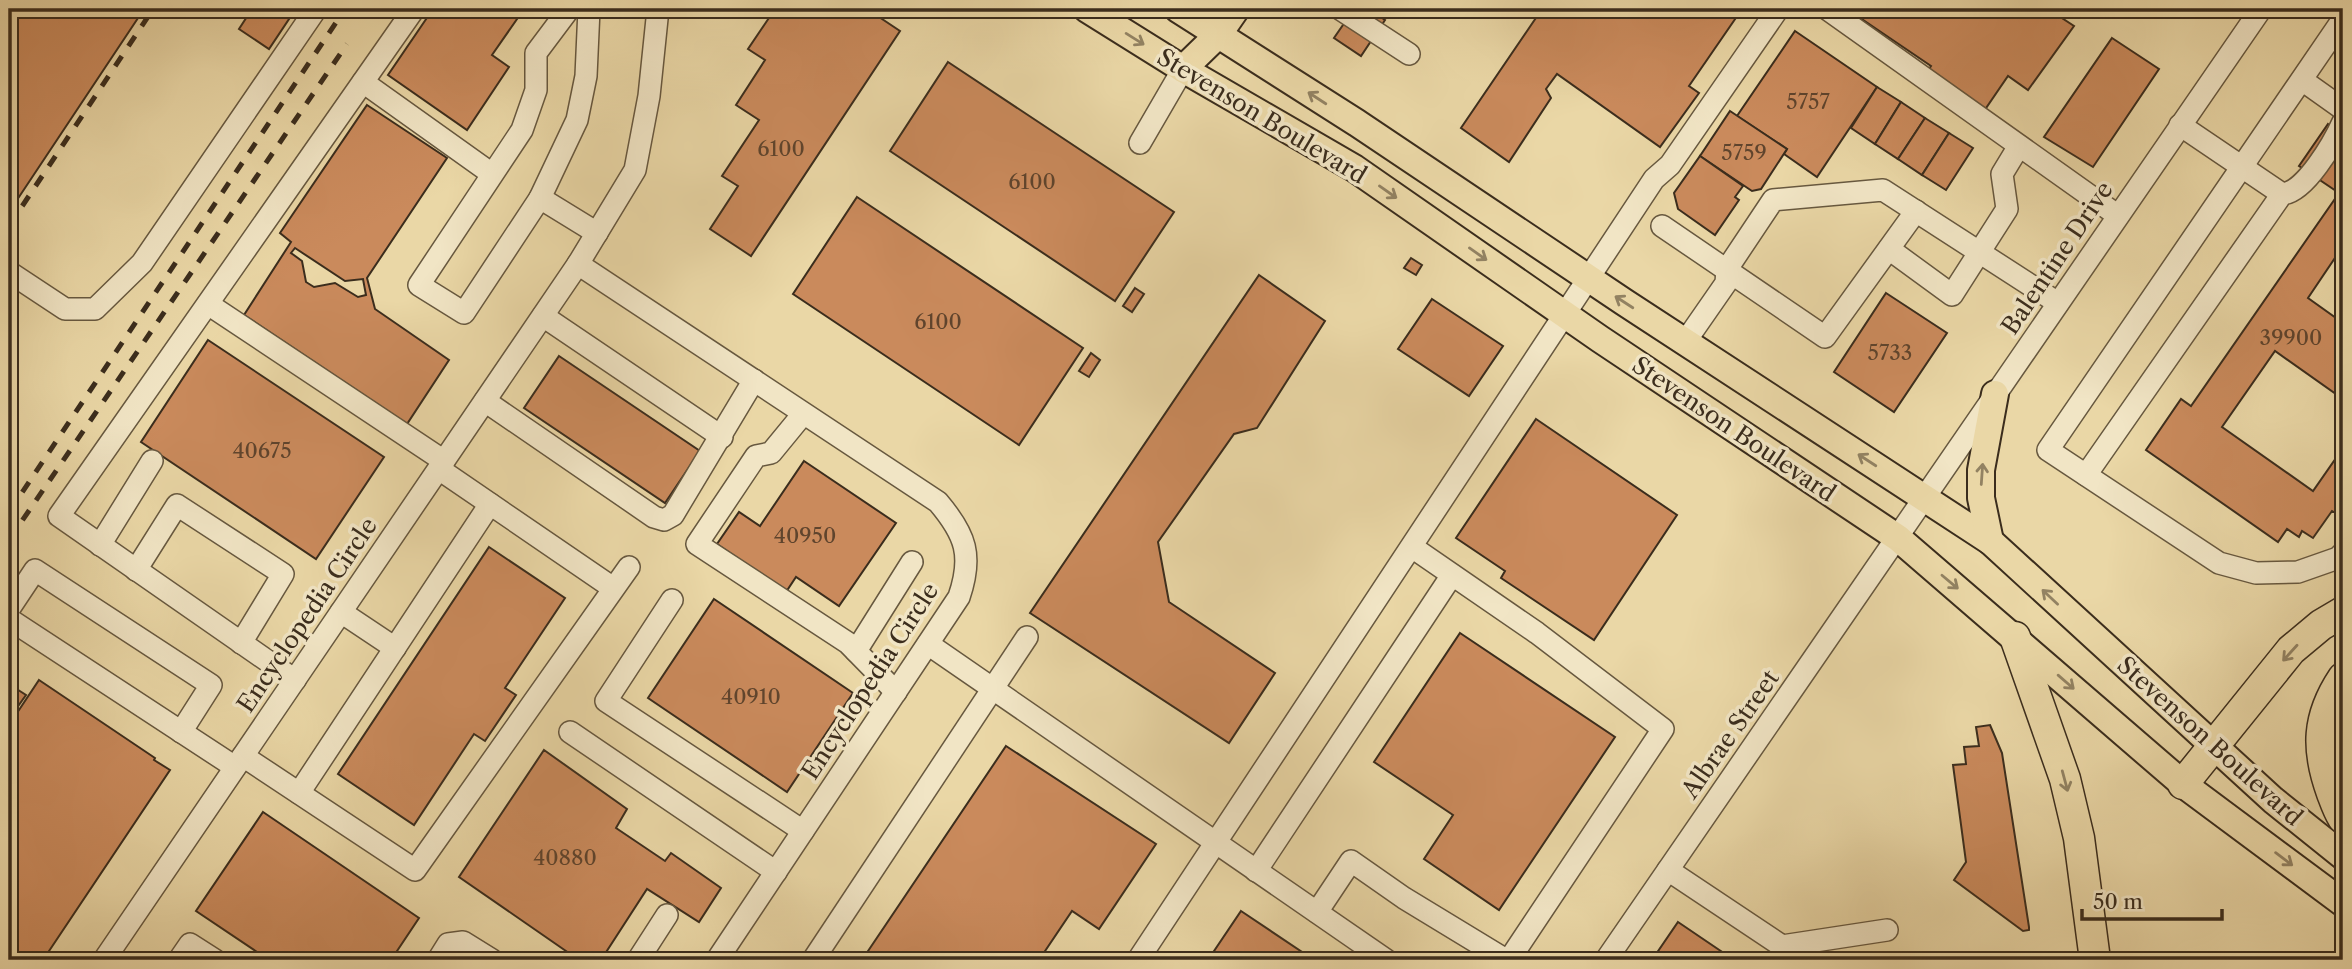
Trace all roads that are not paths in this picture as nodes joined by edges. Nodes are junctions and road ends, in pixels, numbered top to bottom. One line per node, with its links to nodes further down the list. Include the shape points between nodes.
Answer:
1 (316, 9): 34 (street, via 142,263 95,309 65,309)
2 (414, 9): 17 (street)
3 (569, 9): 23 (street, via 536,53 536,90 522,130)
4 (589, 9): 25 (street, via 586,76 577,120)
5 (658, 9): 29 (street, Encyclopedia Circle, via 635,170)
6 (1087, 9): 15 (main road, Stevenson Boulevard, one-way to 15)
7 (1236, 9): 12 (main road)
8 (1340, 9): 14 (street)
9 (1778, 9): 35 (street)
10 (1827, 9): 21 (street)
11 (2262, 9): 19 (street, Balentine Drive)
12 (1200, 19): 15 (main road); 35 (main road, Stevenson Boulevard, one-way to 12)
13 (2343, 19): 16 (street)
14 (1409, 54)
15 (1183, 69): 20 (street); 38 (main road, Stevenson Boulevard, one-way to 38, via 1354,168)
16 (2302, 80): 18 (street); 22 (street)
17 (363, 82): 23 (street); 37 (street)
18 (2343, 112): 24 (street, via 2311,174 2290,194)
19 (2180, 125): 22 (street); 27 (street, Balentine Drive)
20 (1140, 143)
21 (2020, 146): 27 (street); 31 (street, via 2002,174 2007,209)
22 (2242, 168): 24 (street); 48 (street, via 2048,450)
23 (492, 174): 25 (street, via 419,285 464,313)
24 (2282, 194): 48 (street)
25 (540, 198): 29 (street)
26 (1916, 211): 30 (street); 31 (street); 33 (street, via 1883,190 1773,200)
27 (2118, 215): 36 (street, Balentine Drive)
28 (1662, 226): 33 (street)
29 (597, 233): 32 (street, Encyclopedia Circle)
30 (1889, 249): 31 (street, via 1952,295); 33 (street, via 1825,337)
31 (1979, 252): 36 (street)
32 (578, 264): 39 (street, Encyclopedia Circle); 41 (street, Encyclopedia Circle)
33 (1727, 269): 40 (street, via 1726,283)
34 (9, 272)
35 (1588, 278): 38 (street); 40 (main road, Stevenson Boulevard, one-way to 35)
36 (2058, 303): 42 (street, Balentine Drive)
37 (208, 304): 47 (street); 53 (street, via 59,516)
38 (1564, 314): 51 (main road, Stevenson Boulevard); 54 (street)
39 (543, 316): 43 (street, Encyclopedia Circle); 45 (street)
40 (1685, 342): 49 (main road, Stevenson Boulevard, one-way to 40)
41 (754, 380): 44 (street, Encyclopedia Circle); 45 (street)
42 (1995, 394): 49 (street, Balentine Drive); 52 (main road, one-way to 42, via 1981,498 1981,470)
43 (485, 401): 45 (street, via 664,520 673,516); 47 (street, Encyclopedia Circle)
44 (803, 414): 69 (street, Encyclopedia Circle, via 938,502 956,523 965,549 966,576 959,597); 71 (street, via 771,453 756,456 697,544)
45 (722, 437)
46 (152, 461): 53 (street)
47 (441, 465): 50 (street); 63 (street, Encyclopedia Circle)
48 (2086, 475): 55 (street, via 2219,563 2256,573 2298,572)
49 (1924, 498): 51 (street, Balentine Drive); 52 (main road, Stevenson Boulevard)
50 (490, 504): 60 (street); 70 (street)
51 (1898, 538): 67 (main road, Stevenson Boulevard, one-way to 67); 86 (street, Albrae Street)
52 (1990, 541): 78 (main road, Stevenson Boulevard, one-way to 52)
53 (100, 545): 58 (street)
54 (1412, 547): 59 (street); 84 (street)
55 (2343, 553)
56 (912, 562): 71 (street)
57 (629, 566): 60 (street)
58 (136, 570): 68 (street); 68 (street, via 177,505 283,574)
59 (1452, 575): 87 (street); 103 (street, via 1663,729)
60 (613, 588): 81 (street, via 415,870)
61 (672, 600): 83 (street, via 606,701)
62 (9, 608): 76 (street, via 35,570 211,685)
63 (341, 612): 70 (street); 73 (street, Encyclopedia Circle)
64 (2343, 612): 78 (highway, one-way to 78, via 2291,650)
65 (9, 619): 76 (street)
66 (1027, 637): 74 (street)
67 (2015, 637): 80 (main road, Stevenson Boulevard, one-way to 80); 105 (highway, one-way to 105, via 2065,779 2079,838)
68 (241, 643): 73 (street)
69 (928, 644): 74 (street); 75 (street, Encyclopedia Circle)
70 (395, 648): 81 (street)
71 (856, 651): 75 (street)
72 (2343, 678): 82 (highway, via 2332,695 2320,737 2326,775)
73 (295, 680): 79 (street, Encyclopedia Circle)
74 (994, 689): 84 (street); 100 (street)
75 (896, 692): 83 (street, Encyclopedia Circle)
76 (181, 732): 79 (street)
77 (570, 732): 88 (street)
78 (2214, 746): 80 (highway); 85 (main road, Stevenson Boulevard)
79 (239, 762): 81 (street); 94 (street, Encyclopedia Circle)
80 (2183, 785): 89 (main road, Stevenson Boulevard, one-way to 89)
81 (299, 793)
82 (2343, 818)
83 (803, 831): 88 (street, Encyclopedia Circle)
84 (1216, 843): 87 (street); 101 (street)
85 (2343, 856)
86 (1668, 870): 92 (street, via 1782,946); 104 (street, Albrae Street)
87 (1256, 871): 90 (street)
88 (776, 872): 93 (street, Encyclopedia Circle)
89 (2343, 903)
90 (1317, 912): 102 (street); 103 (street, via 1351,861)
91 (667, 915): 99 (street)
92 (1887, 930)
93 (722, 958)
94 (104, 960)
95 (179, 960): 96 (street, via 190,944)
96 (215, 960)
97 (438, 960): 98 (street, via 448,944 463,942)
98 (492, 960)
99 (638, 960)
100 (813, 960)
101 (1138, 960)
102 (1386, 960)
103 (1507, 960)
104 (1606, 960)
105 (2095, 960)

